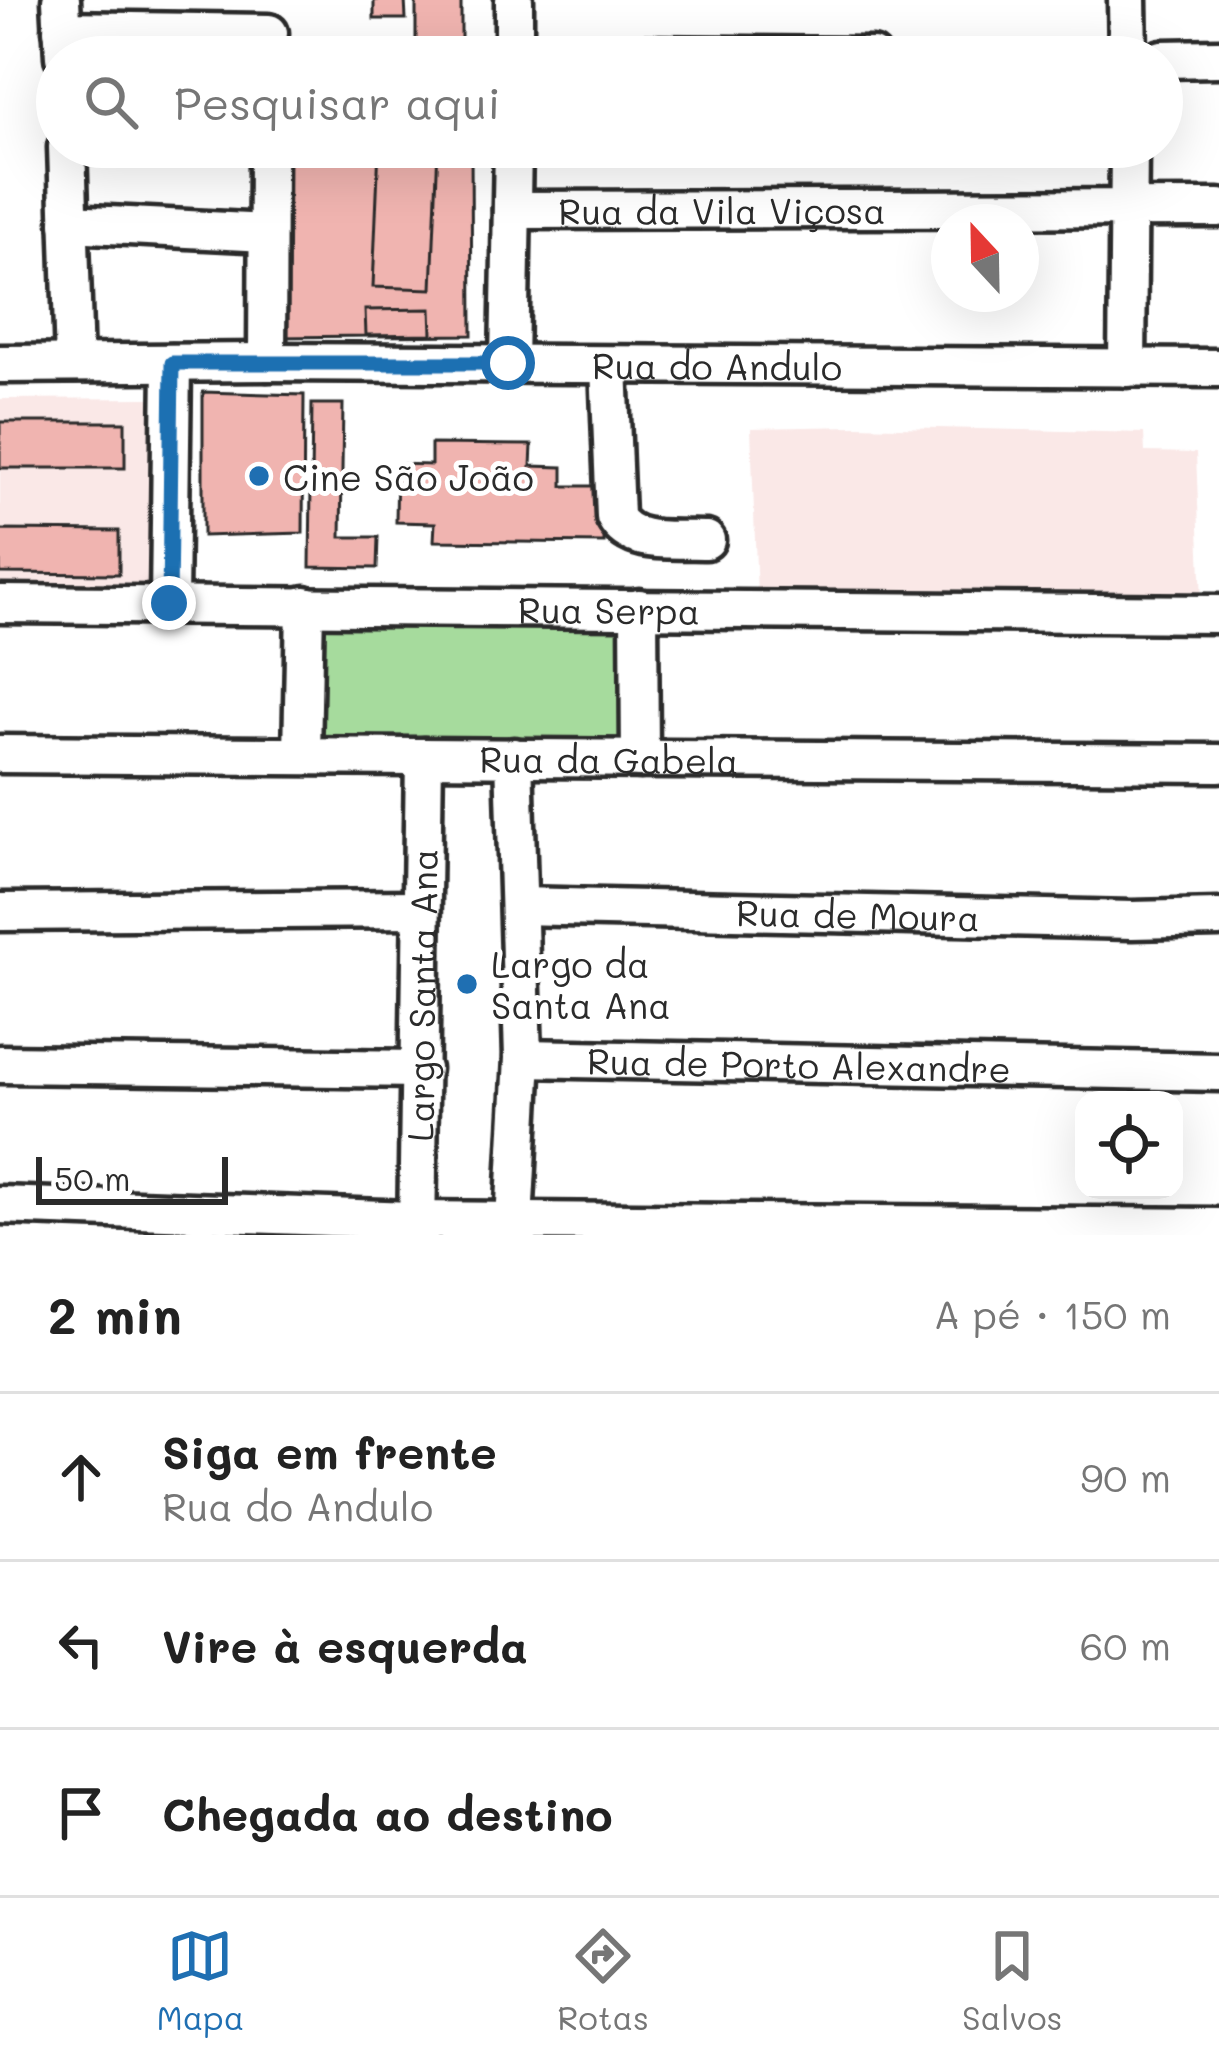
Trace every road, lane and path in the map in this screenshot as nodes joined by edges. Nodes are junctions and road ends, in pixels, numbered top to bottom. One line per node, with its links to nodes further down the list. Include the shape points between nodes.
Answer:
1 (514, 0): 5 (street)
2 (1127, 0): 6 (street)
3 (62, 29): 4 (street)
4 (269, 30)
5 (514, 36)
6 (1128, 36)
7 (1219, 58): 8 (street)
8 (1183, 59)
9 (68, 168): 16 (street)
10 (268, 168): 17 (street)
11 (513, 168): 15 (street)
12 (1129, 168): 13 (street)
13 (1129, 208): 14 (street, Rua da Vila Viçosa); 15 (street, Rua da Vila Viçosa); 24 (street)
14 (1219, 208)
15 (512, 210): 21 (street)
16 (70, 223): 17 (street); 19 (street)
17 (268, 233): 18 (street)
18 (267, 362): 20 (street, Rua do Andulo); 21 (street, Rua do Andulo)
19 (74, 363): 20 (street, Rua do Andulo); 22 (street, Rua do Andulo)
20 (172, 363): 27 (street)
21 (508, 363): 23 (street, Rua do Andulo)
22 (0, 364)
23 (609, 365): 24 (street, Rua do Andulo); 26 (street, via 615,517 637,537)
24 (1127, 368): 25 (street, Rua do Andulo)
25 (1219, 368)
26 (706, 540)
27 (169, 603): 28 (street, Rua Serpa); 29 (street, Rua Serpa)
28 (0, 604)
29 (305, 605): 30 (street, Rua Serpa); 33 (street)
30 (639, 608): 31 (street, Rua Serpa); 36 (street)
31 (1219, 614)
32 (0, 754): 33 (street, Rua da Gabela)
33 (302, 755): 34 (street, Rua da Gabela)
34 (424, 757): 35 (street, Rua da Gabela); 39 (street, Largo Santa Ana)
35 (514, 757): 36 (street, Rua da Gabela); 38 (street)
36 (640, 759): 37 (street, Rua da Gabela)
37 (1219, 764)
38 (519, 906): 41 (street, Rua de Moura); 42 (street)
39 (421, 909): 40 (street); 44 (street, Largo Santa Ana)
40 (0, 912)
41 (1209, 918)
42 (523, 1058): 45 (street, Rua de Porto Alexandre); 47 (street)
43 (0, 1064): 44 (street)
44 (421, 1069): 48 (street, Largo Santa Ana)
45 (1219, 1072)
46 (0, 1204): 48 (street)
47 (514, 1221): 48 (street); 49 (street)
48 (418, 1227)
49 (1219, 1227)

